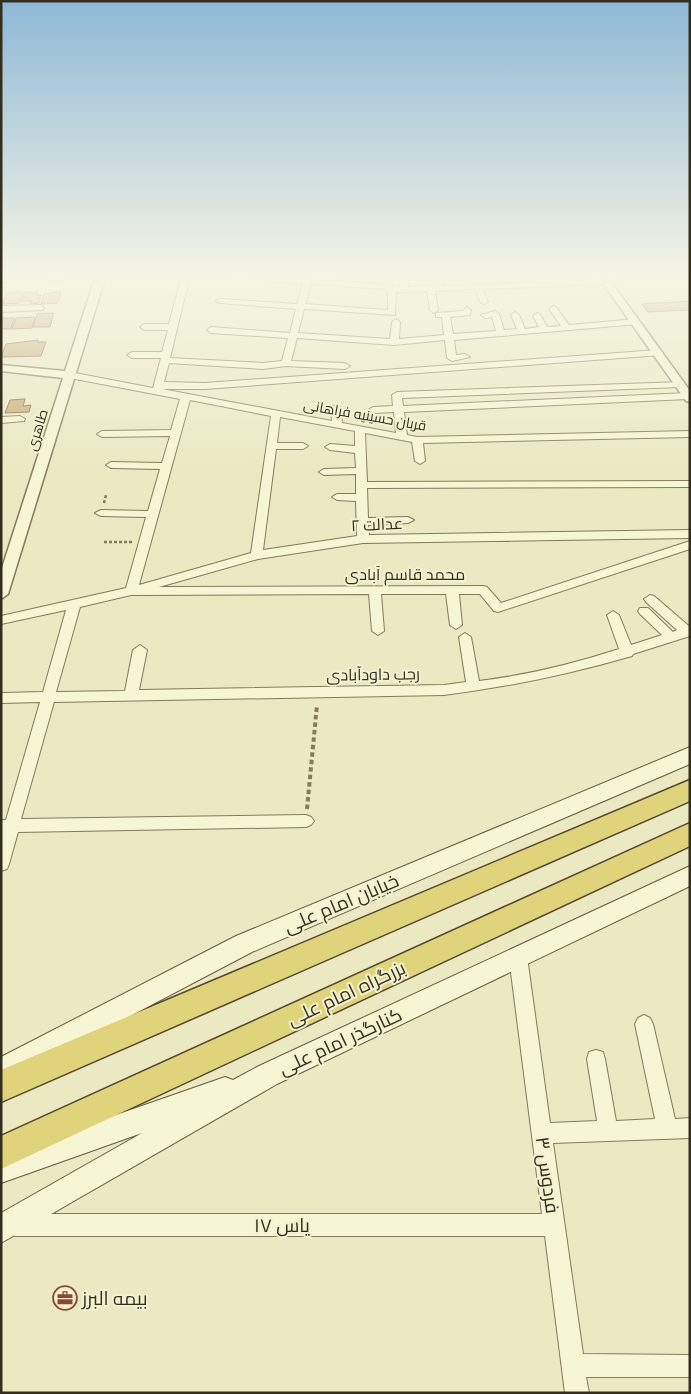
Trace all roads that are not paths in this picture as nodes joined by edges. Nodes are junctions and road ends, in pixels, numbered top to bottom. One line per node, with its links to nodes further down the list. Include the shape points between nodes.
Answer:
1 (81, 340): 16 (street, طاهری)
2 (170, 340): 12 (street)
3 (292, 340): 13 (street)
4 (361, 340): 8 (street)
5 (421, 340): 8 (street)
6 (450, 340): 11 (street, via 452,358)
7 (649, 340): 9 (street)
8 (394, 342)
9 (658, 353): 17 (street); 18 (street)
10 (132, 355): 12 (street)
11 (465, 357)
12 (166, 358): 13 (street, via 263,366); 18 (street)
13 (286, 363): 14 (street)
14 (345, 366)
15 (1, 368): 16 (street)
16 (70, 374): 18 (street, قربان حسینیه فراهانی); 58 (street, طاهری)
17 (680, 384): 20 (street); 22 (street, via 397,395)
18 (158, 388): 19 (street, قربان حسینیه فراهانی)
19 (186, 396): 24 (street, قربان حسینیه فراهانی); 29 (street)
20 (689, 397): 22 (street)
21 (336, 408): 27 (street)
22 (399, 409): 23 (street); 32 (street)
23 (373, 410)
24 (276, 414): 27 (street, قربان حسینیه فراهانی); 34 (street)
25 (20, 419): 26 (street)
26 (1, 420)
27 (337, 425): 28 (street, قربان حسینیه فراهانی)
28 (360, 430): 32 (street, قربان حسینیه فراهانی); 37 (street)
29 (176, 433): 30 (street); 40 (street)
30 (102, 434)
31 (690, 434): 33 (street, قربان حسینیه فراهانی)
32 (402, 438): 33 (street, قربان حسینیه فراهانی)
33 (416, 440): 38 (street)
34 (272, 446): 35 (street); 54 (street)
35 (302, 446)
36 (330, 448): 37 (street)
37 (360, 450): 41 (street)
38 (420, 461)
39 (111, 465): 40 (street)
40 (167, 466): 48 (street)
41 (361, 471): 42 (street); 44 (street)
42 (324, 472)
43 (690, 484): 44 (street)
44 (362, 485): 46 (street)
45 (338, 497): 46 (street)
46 (362, 498): 50 (street)
47 (101, 513): 48 (street)
48 (153, 514): 57 (street)
49 (408, 520): 50 (street)
50 (363, 522): 52 (street)
51 (690, 534): 52 (street, عدالت ۲)
52 (363, 539): 54 (street, عدالت ۲)
53 (690, 546): 56 (street, محمد قاسم آبادی, via 498,608 483,590)
54 (257, 555): 57 (street, عدالت ۲)
55 (375, 590): 56 (street, محمد قاسم آبادی); 57 (street, محمد قاسم آبادی); 65 (street)
56 (452, 590): 64 (street)
57 (131, 592): 60 (street, عدالت ۲)
58 (1, 594)
59 (650, 599): 66 (street)
60 (74, 605): 63 (street, عدالت ۲); 73 (street)
61 (644, 612): 68 (street)
62 (613, 615): 70 (street)
63 (1, 620)
64 (456, 625)
65 (378, 631)
66 (688, 632): 68 (street, رجب داودآبادی)
67 (464, 637): 71 (street)
68 (671, 637): 70 (street, رجب داودآبادی)
69 (140, 650): 72 (street)
70 (627, 653): 71 (street, رجب داودآبادی, via 571,670)
71 (473, 686): 72 (street, رجب داودآبادی, via 444,690)
72 (131, 696): 73 (street, رجب داودآبادی)
73 (49, 697): 74 (street, رجب داودآبادی); 78 (street)
74 (1, 698)
75 (690, 755): 85 (main road, خیابان امام علی, via 244,944)
76 (690, 790): 87 (highway)
77 (306, 820): 78 (street)
78 (7, 826): 80 (street)
79 (690, 834): 92 (highway, بزرگراه امام علی)
80 (1, 864)
81 (690, 875): 82 (main road, کنارگذر امام علی)
82 (518, 956): 86 (main road, کنارگذر امام علی); 91 (street, فردوس ۳)
83 (644, 1024): 89 (street)
84 (596, 1059): 90 (street)
85 (1, 1071)
86 (268, 1075): 93 (main road); 95 (main road, کنارگذر امام علی)
87 (1, 1086)
88 (690, 1128): 89 (street)
89 (667, 1129): 90 (street)
90 (608, 1131): 91 (street)
91 (542, 1133): 94 (street, فردوس ۳)
92 (1, 1153)
93 (1, 1169)
94 (555, 1225): 95 (street, یاس ۱۷); 96 (street, فردوس ۳)
95 (6, 1227)
96 (574, 1364): 97 (street); 98 (street, فردوس ۳)
97 (690, 1366)
98 (577, 1393)

